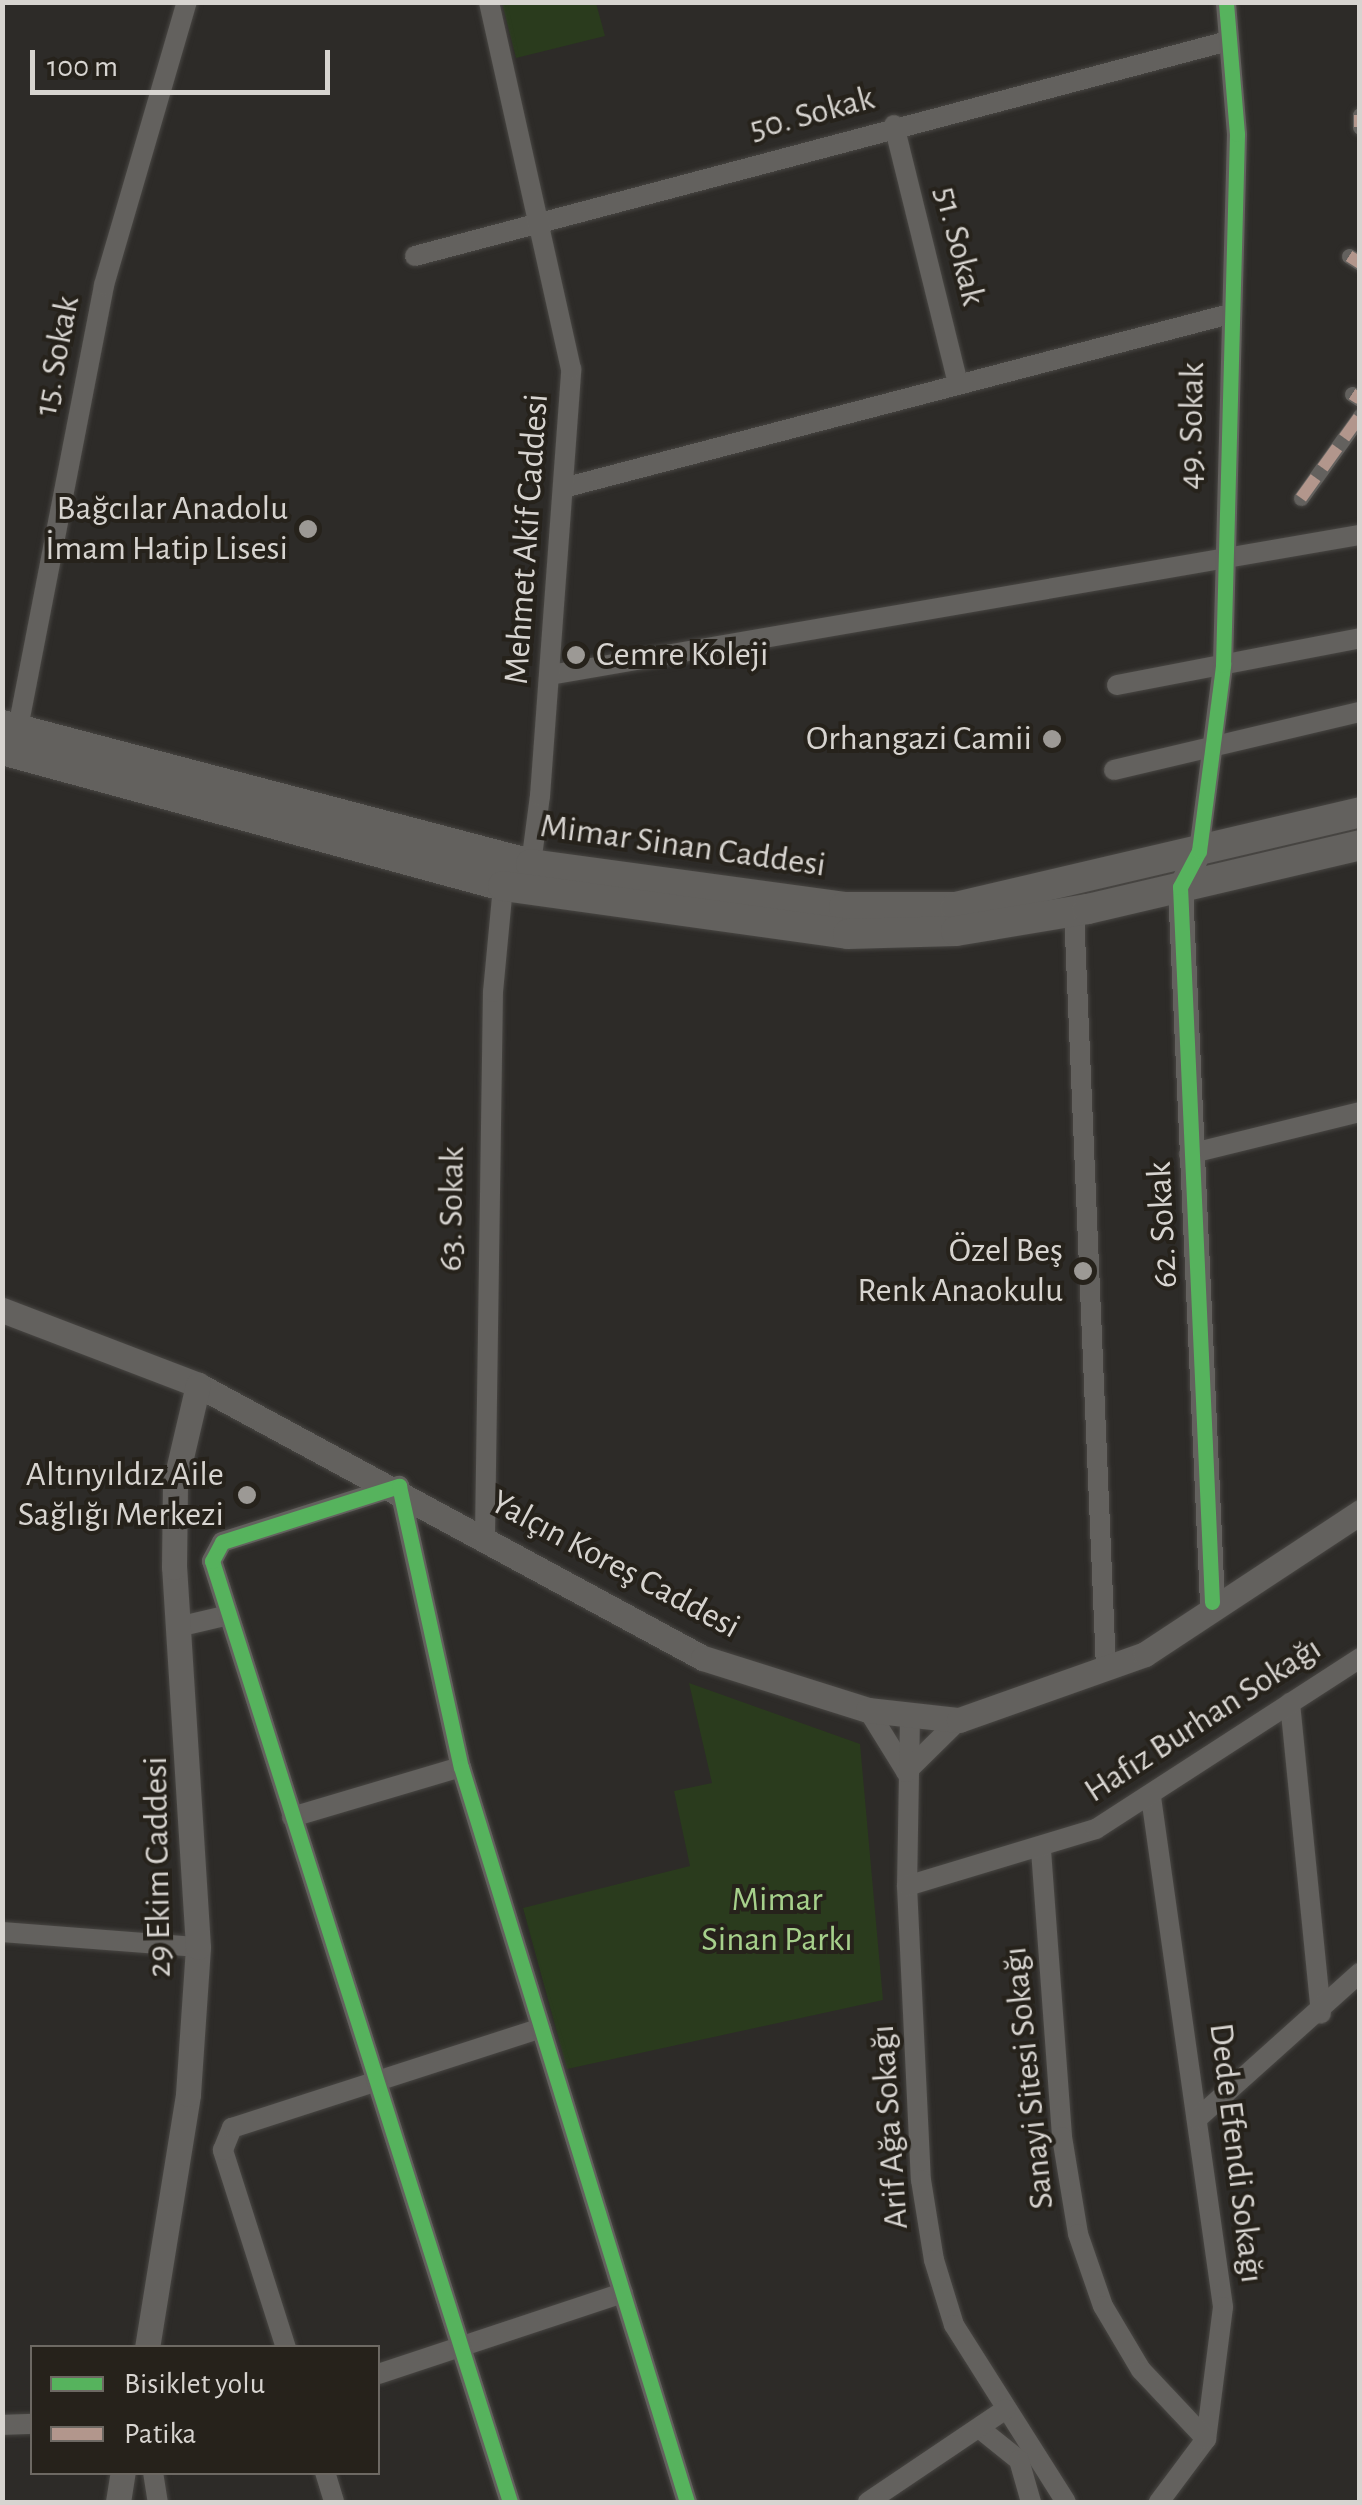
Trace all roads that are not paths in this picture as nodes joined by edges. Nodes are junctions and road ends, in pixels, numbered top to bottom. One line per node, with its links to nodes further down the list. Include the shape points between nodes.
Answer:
1 (187, 2): 20 (street, 15. Sokak, via 104,284)
2 (489, 2): 6 (street, Mehmet Akif Caddesi)
3 (1226, 2): 4 (street, 49. Sokak)
4 (1228, 42): 5 (street, 50. Sokak); 8 (street, 49. Sokak, via 1237,134)
5 (894, 125): 6 (street, 50. Sokak); 9 (street, 51. Sokak)
6 (538, 221): 7 (street, 50. Sokak); 11 (street, Mehmet Akif Caddesi, via 571,370)
7 (415, 256)
8 (1226, 315): 9 (street); 14 (street, 49. Sokak)
9 (958, 383): 11 (street)
10 (1360, 416): 12 (street)
11 (566, 488): 17 (street, Mehmet Akif Caddesi)
12 (1300, 498)
13 (1360, 535): 14 (street)
14 (1219, 563): 16 (street, 49. Sokak); 17 (street)
15 (1360, 638): 16 (street)
16 (1223, 665): 18 (street); 21 (street, 49. Sokak)
17 (550, 675): 26 (street, Mehmet Akif Caddesi)
18 (1117, 685)
19 (1360, 712): 21 (street)
20 (8, 734): 26 (main road, Mimar Sinan Caddesi); 27 (main road, Mimar Sinan Caddesi)
21 (1217, 742): 22 (street); 25 (street, 49. Sokak)
22 (1114, 770)
23 (1360, 812): 25 (main road, Mimar Sinan Caddesi)
24 (1360, 845): 28 (main road, Mimar Sinan Caddesi)
25 (1199, 851): 26 (main road, Mimar Sinan Caddesi, via 956,906 844,907); 28 (street, 62. Sokak)
26 (531, 864): 27 (street)
27 (504, 886): 29 (main road, Mimar Sinan Caddesi, via 848,934 956,931); 36 (street, 63. Sokak, via 486,1130)
28 (1180, 888): 29 (main road, Mimar Sinan Caddesi); 31 (street, 62. Sokak)
29 (1074, 912): 41 (street)
30 (1360, 1112): 31 (street)
31 (1189, 1154): 37 (street, 62. Sokak)
32 (2, 1310): 33 (street, Yalçın Koreş Caddesi)
33 (198, 1384): 34 (street, Yalçın Koreş Caddesi); 39 (street, 29 Ekim Caddesi, via 175,1483)
34 (399, 1486): 36 (street, Yalçın Koreş Caddesi); 38 (street, via 222,1542 212,1561); 46 (street)
35 (1360, 1512): 37 (street, Yalçın Koreş Caddesi)
36 (486, 1535): 43 (street, Yalçın Koreş Caddesi, via 702,1658)
37 (1212, 1602): 41 (street, Yalçın Koreş Caddesi, via 1145,1654)
38 (229, 1615): 39 (street); 49 (street)
39 (182, 1626): 53 (street, 29 Ekim Caddesi)
40 (1360, 1658): 42 (street, Hafız Burhan Sokağı)
41 (1106, 1669): 45 (street, Yalçın Koreş Caddesi)
42 (1290, 1703): 48 (street, Hafız Burhan Sokağı); 55 (street)
43 (868, 1710): 44 (street, Yalçın Koreş Caddesi); 47 (street)
44 (910, 1716): 45 (street, Yalçın Koreş Caddesi); 47 (street, Arif Ağa Sokağı)
45 (959, 1720): 47 (street)
46 (461, 1767): 49 (street); 56 (street)
47 (906, 1772): 51 (street, Arif Ağa Sokağı)
48 (1151, 1797): 50 (street, Hafız Burhan Sokağı); 58 (street, Dede Efendi Sokağı)
49 (292, 1817): 57 (street)
50 (1042, 1850): 51 (street, Hafız Burhan Sokağı); 68 (street, Sanayi Sitesi Sokağı, via 1078,2234 1103,2306 1141,2370)
51 (908, 1886): 64 (street, Arif Ağa Sokağı, via 921,2180 934,2260 954,2325)
52 (2, 1932): 53 (street)
53 (198, 1947): 60 (street, 29 Ekim Caddesi, via 188,2094)
54 (1360, 1974): 55 (street)
55 (1321, 2012): 58 (street)
56 (542, 2028): 57 (street); 59 (street)
57 (374, 2082): 61 (street, via 232,2128 223,2150); 62 (street)
58 (1196, 2118): 68 (street, Dede Efendi Sokağı, via 1223,2307)
59 (622, 2293): 62 (street); 77 (street)
60 (147, 2345)
61 (285, 2345)
62 (461, 2346): 63 (street); 76 (street)
63 (380, 2373)
64 (1006, 2409): 67 (street); 80 (street, Arif Ağa Sokağı)
65 (30, 2424): 66 (street)
66 (2, 2425)
67 (979, 2428): 78 (street); 79 (street, via 1019,2460)
68 (1206, 2439): 72 (street, Dede Efendi Sokağı)
69 (122, 2475): 73 (street)
70 (154, 2475): 74 (street)
71 (326, 2475): 75 (street)
72 (1167, 2501)
73 (118, 2502)
74 (158, 2502)
75 (334, 2502)
76 (510, 2502)
77 (687, 2502)
78 (868, 2502)
79 (1031, 2502)
80 (1066, 2502)

